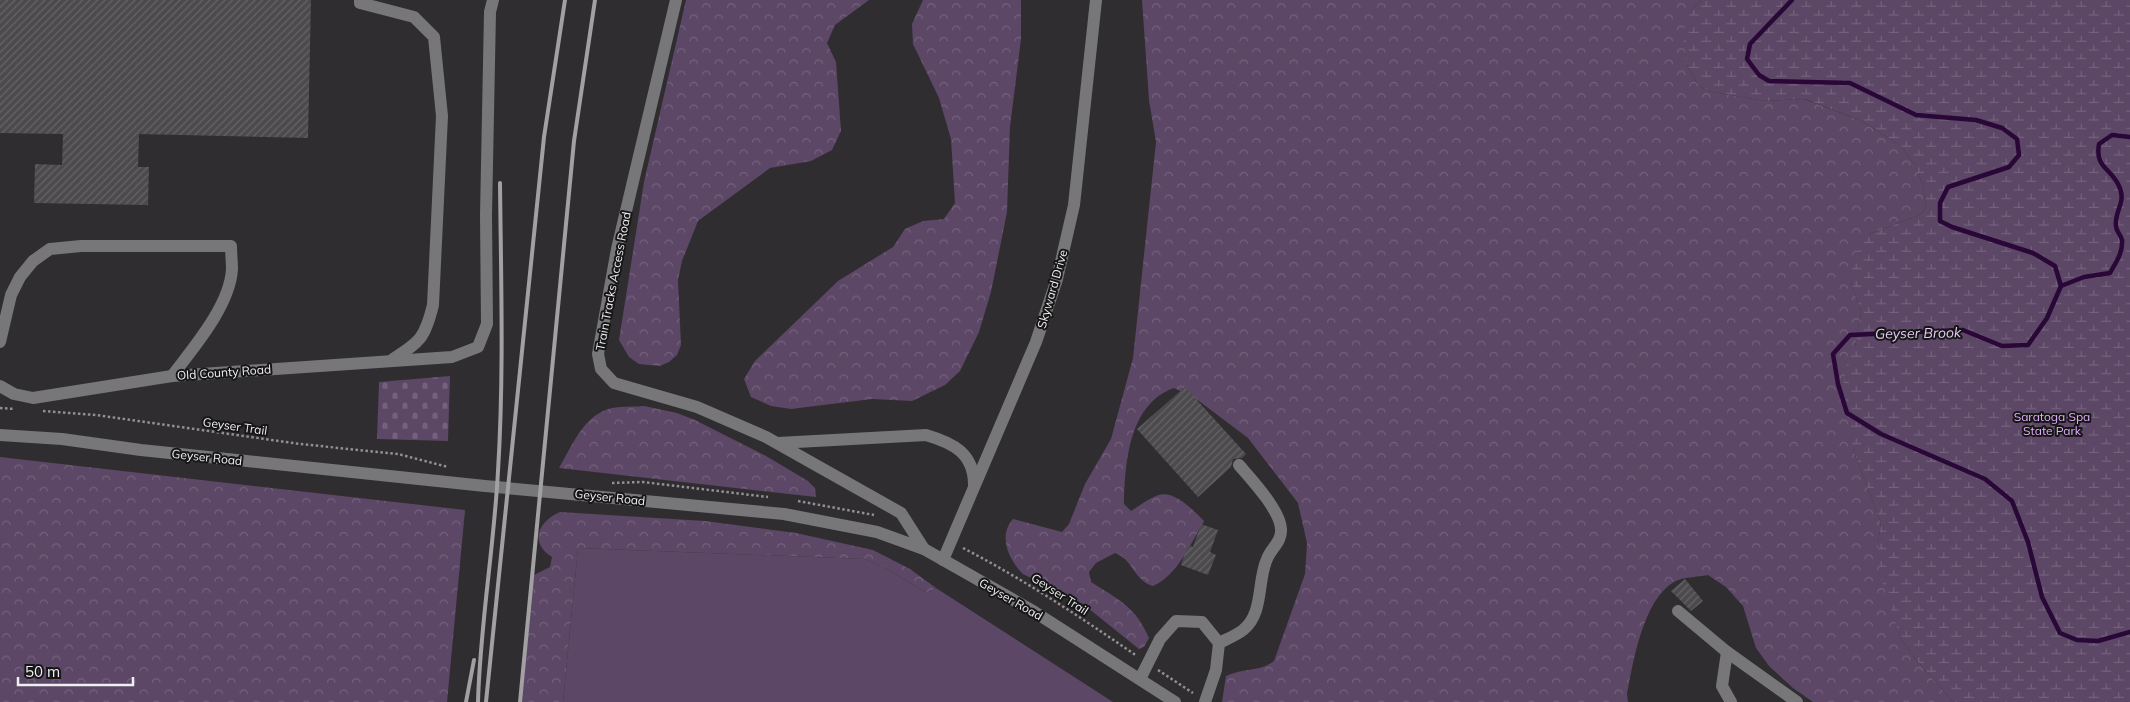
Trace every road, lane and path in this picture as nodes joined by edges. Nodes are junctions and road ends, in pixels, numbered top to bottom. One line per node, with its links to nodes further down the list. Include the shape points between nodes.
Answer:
1 (360, 0): 6 (street, via 360,4 414,17 434,37 442,116 433,305 428,324 417,344)
2 (493, 0): 6 (street, Old County Road, via 490,12 486,215 487,324 478,347 452,357)
3 (676, 0): 13 (street, Train Tracks Access Road, via 617,249 598,354 601,369 614,383 697,407)
4 (1096, 0): 16 (street, Skyward Drive, via 1074,205 1057,279 1036,342)
5 (0, 342): 7 (street, via 11,295 20,277 33,261 50,249 231,246 232,270 228,288 212,321)
6 (390, 361): 7 (street, Old County Road)
7 (172, 376): 8 (street, Old County Road, via 33,398 14,394)
8 (0, 386)
9 (0, 408): 10 (path)
10 (19, 410)
11 (38, 411): 15 (path, Geyser Trail, via 96,415 300,444 398,454)
12 (0, 435): 17 (street, Geyser Road, via 784,514 877,532)
13 (778, 443): 16 (street, via 926,435 945,441 965,455 974,471); 17 (street, Train Tracks Access Road, via 901,512)
14 (1239, 465): 21 (street, via 1264,494 1281,527 1281,539 1264,566 1257,609 1245,630)
15 (455, 469)
16 (974, 489): 19 (street, Skyward Drive)
17 (924, 549): 19 (street, Geyser Road)
18 (967, 550): 23 (path, Geyser Trail, via 1052,598)
19 (943, 560): 25 (street, Geyser Road, via 1033,611)
20 (1678, 611): 22 (street)
21 (1220, 642): 25 (street, via 1202,622 1176,621 1160,638); 26 (street, via 1216,670)
22 (1727, 652): 28 (street, via 1722,686); 29 (street)
23 (1141, 659)
24 (1162, 673): 26 (path)
25 (1140, 679): 27 (street, Geyser Road)
26 (1202, 699)
27 (1176, 702)
28 (1731, 702)
29 (1797, 702)

